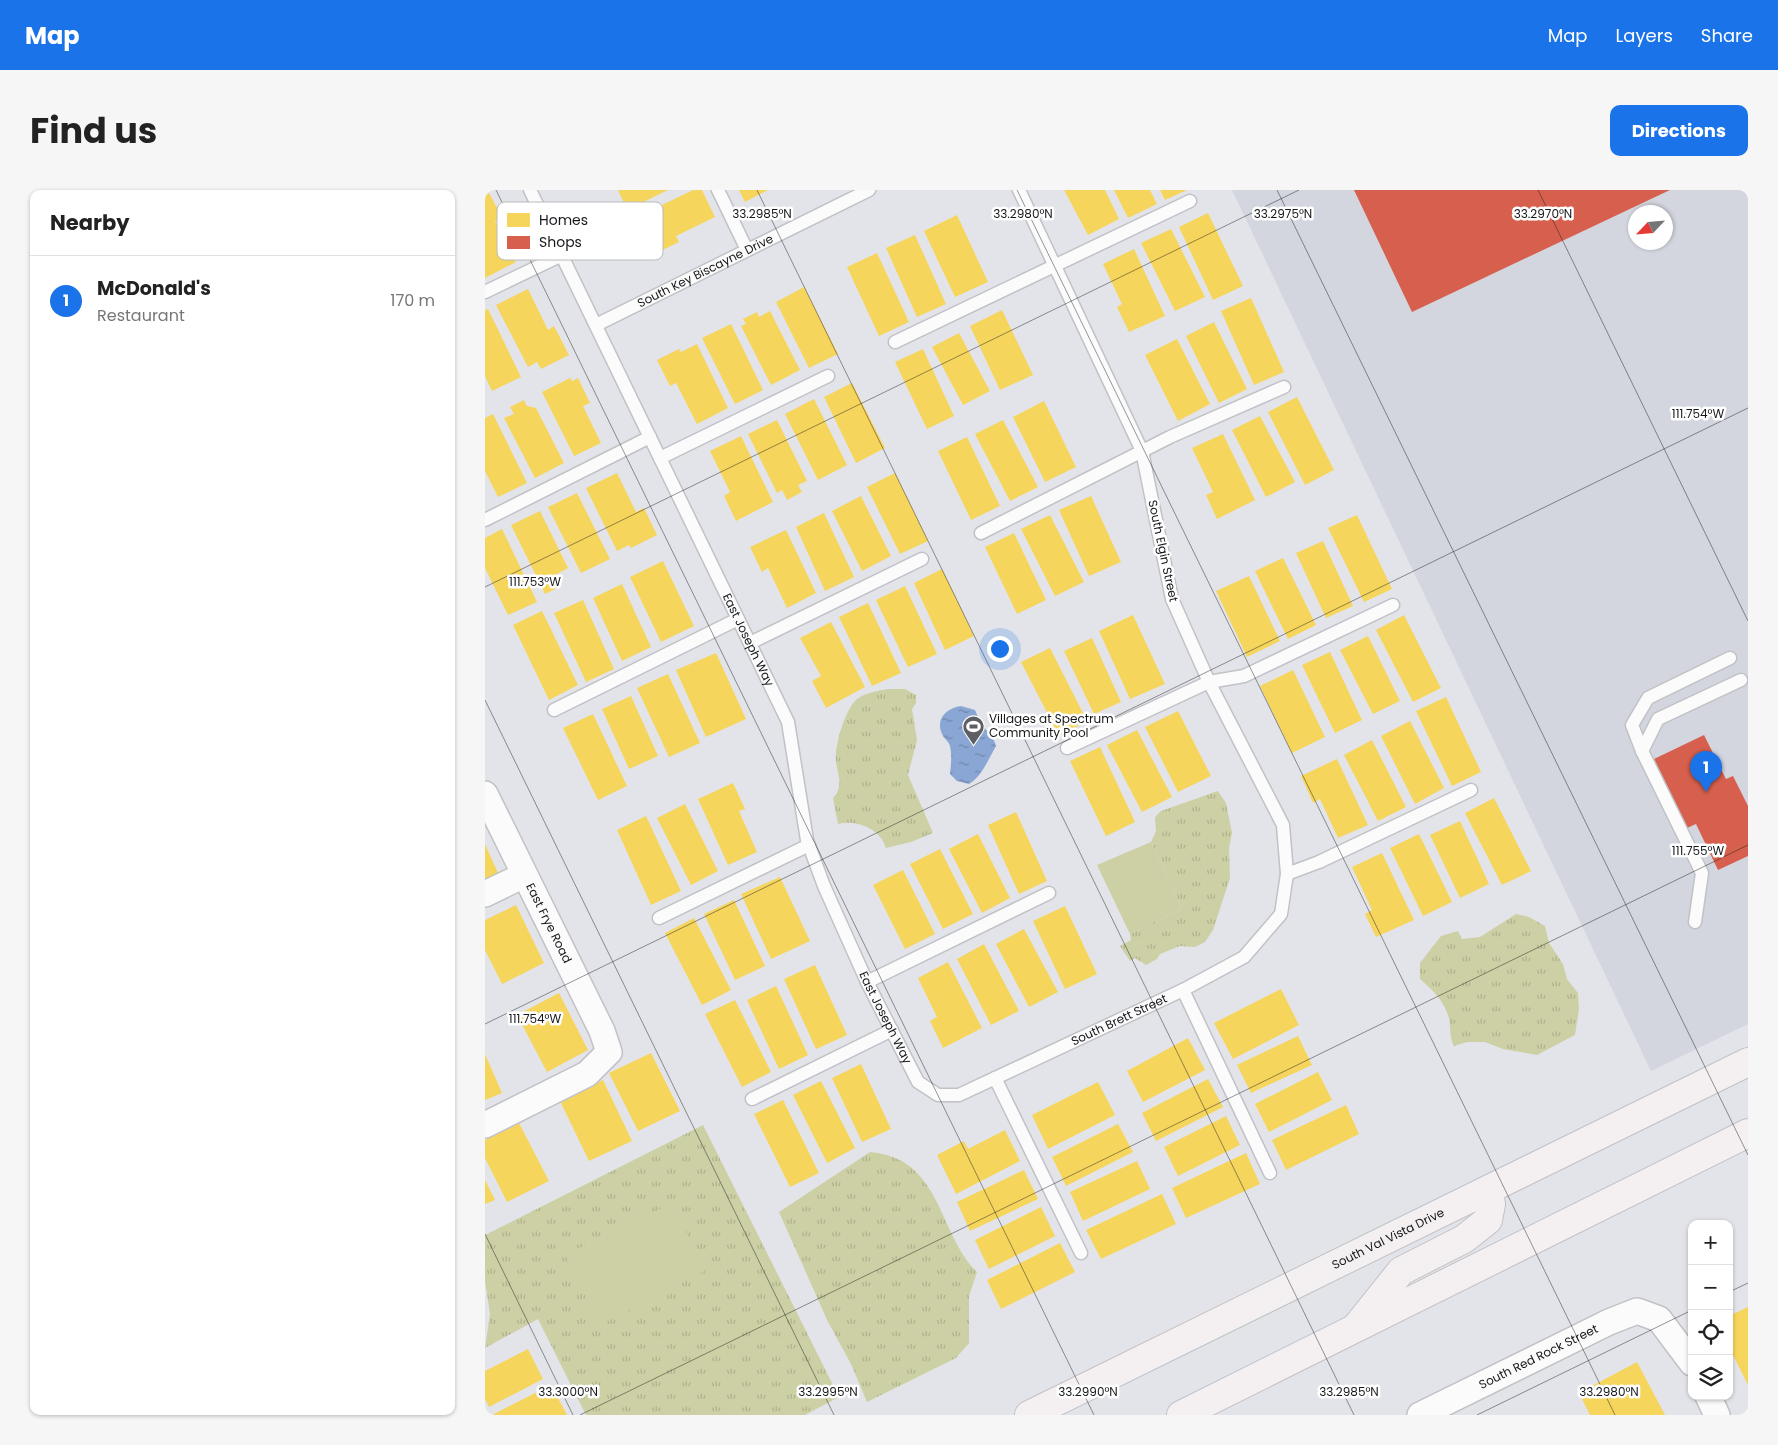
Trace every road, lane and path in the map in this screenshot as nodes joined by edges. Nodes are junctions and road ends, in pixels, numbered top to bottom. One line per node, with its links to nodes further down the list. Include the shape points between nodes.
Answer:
1 (531, 190): 6 (lane, East Joseph Way)
2 (718, 190): 7 (lane)
3 (869, 190): 7 (lane, South Key Biscayne Drive)
4 (1019, 190): 10 (lane, South Elgin Street)
5 (1190, 201): 10 (lane)
6 (537, 202)
7 (747, 250): 12 (lane, South Key Biscayne Drive)
8 (552, 260): 11 (lane)
9 (564, 260): 12 (lane, East Joseph Way)
10 (1055, 266): 13 (lane); 17 (lane, South Elgin Street)
11 (485, 292)
12 (596, 325): 16 (lane, East Joseph Way)
13 (895, 342)
14 (828, 376): 18 (lane)
15 (1284, 387): 17 (lane)
16 (650, 437): 18 (lane, East Joseph Way); 19 (lane)
17 (1142, 451): 20 (lane); 27 (lane, South Elgin Street, via 1172,599)
18 (661, 458): 23 (lane, East Joseph Way)
19 (485, 520)
20 (981, 533)
21 (922, 560): 24 (lane)
22 (1393, 605): 27 (lane, via 1244,676)
23 (739, 619): 24 (lane, East Joseph Way); 28 (lane)
24 (750, 643): 33 (lane, East Joseph Way, via 788,722)
25 (1730, 658): 30 (lane, via 1648,698 1632,725)
26 (1741, 680): 30 (lane, via 1658,719)
27 (1209, 682): 29 (lane); 34 (lane, South Elgin Street, via 1283,825)
28 (555, 710)
29 (1067, 748)
30 (1642, 751): 40 (lane, via 1702,873)
31 (1471, 790): 34 (lane)
32 (485, 794): 35 (street, East Frye Road)
33 (809, 845): 39 (lane); 41 (lane, East Joseph Way)
34 (1287, 874): 38 (lane, South Elgin Street)
35 (524, 875): 37 (street); 48 (street, East Frye Road, via 602,1031 609,1052 587,1074)
36 (1049, 893): 41 (lane)
37 (485, 894)
38 (1281, 914): 42 (lane, South Brett Street, via 1244,957)
39 (659, 918)
40 (1695, 922)
41 (867, 982): 43 (lane, East Joseph Way)
42 (1183, 990): 45 (lane, South Brett Street); 50 (lane)
43 (892, 1030): 46 (lane, East Joseph Way, via 918,1082); 47 (lane)
44 (1748, 1062): 51 (main road, South Val Vista Drive)
45 (995, 1078): 46 (lane, South Brett Street, via 959,1095); 52 (lane)
46 (938, 1095)
47 (752, 1100)
48 (485, 1125)
49 (1748, 1133): 53 (main road)
50 (1270, 1173)
51 (1488, 1191): 53 (main road, via 1491,1204 1488,1220 1464,1239 1401,1271); 57 (main road, South Val Vista Drive)
52 (1081, 1253)
53 (1352, 1332): 58 (main road)
54 (1688, 1358): 56 (street, South Red Rock Street, via 1659,1319 1637,1311)
55 (1710, 1400): 59 (street)
56 (1424, 1414)
57 (1029, 1415)
58 (1181, 1415)
59 (1717, 1415)

